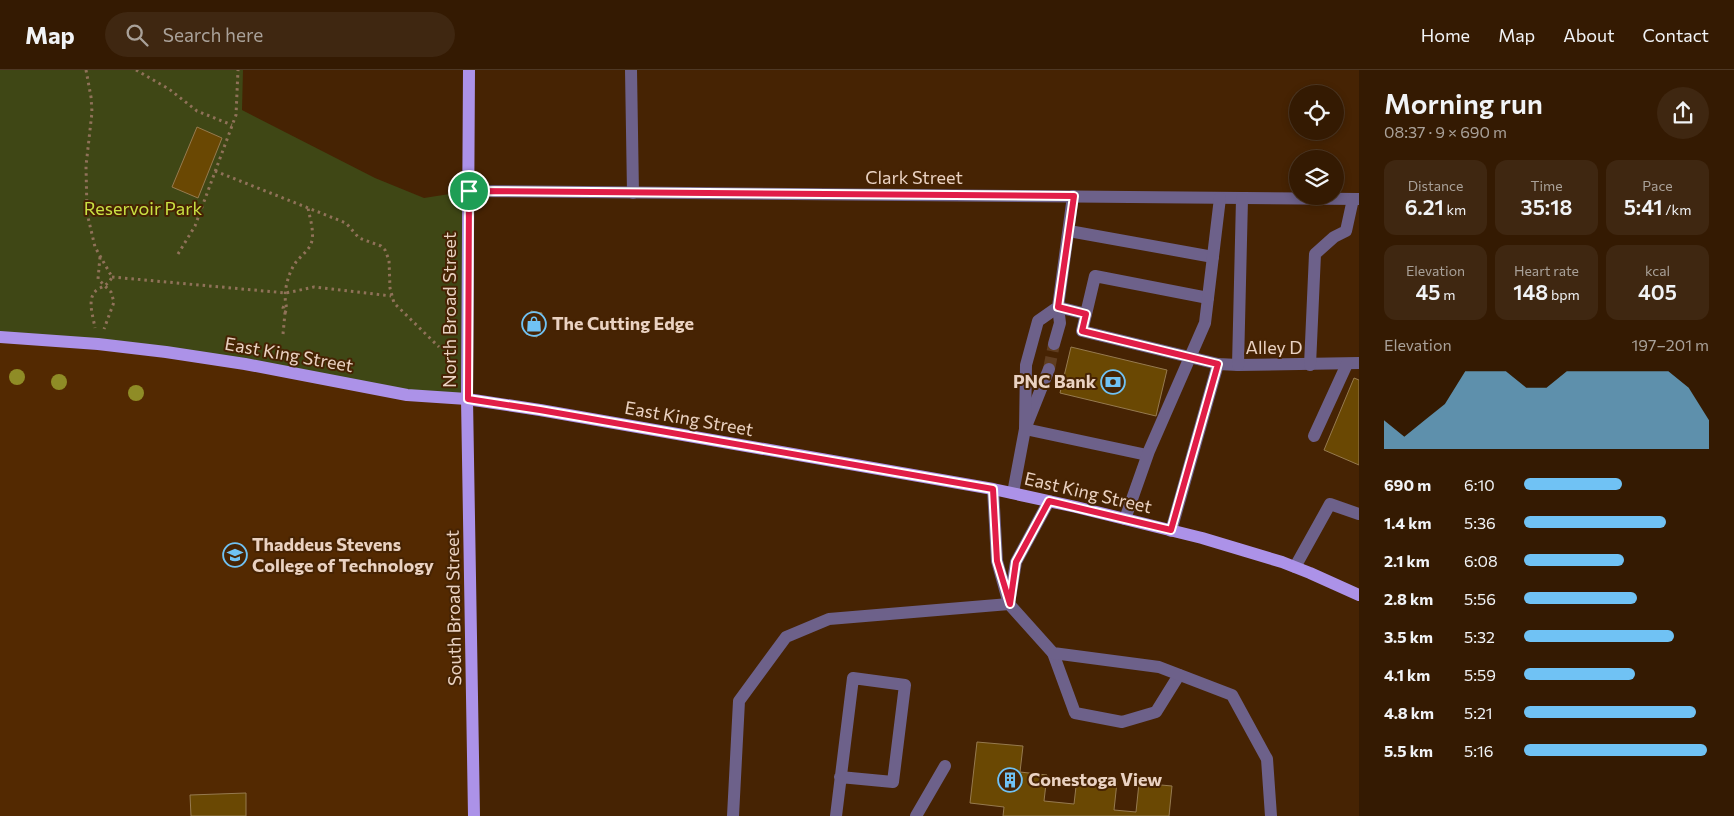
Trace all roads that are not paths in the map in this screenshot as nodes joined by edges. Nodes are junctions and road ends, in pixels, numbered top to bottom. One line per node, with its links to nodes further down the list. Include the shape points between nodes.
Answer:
1 (469, 70): 3 (main road, North Broad Street)
2 (631, 70): 4 (street)
3 (469, 191): 4 (street, Clark Street); 22 (main road, North Broad Street)
4 (633, 193): 5 (street, Clark Street)
5 (1074, 196): 6 (street, Clark Street); 9 (street)
6 (1220, 198): 7 (street, Clark Street); 10 (street)
7 (1242, 199): 8 (street, Clark Street); 19 (street)
8 (1356, 199): 20 (street, via 1346,231 1315,254)
9 (1069, 231): 10 (street); 12 (street)
10 (1213, 257): 11 (street)
11 (1208, 298): 13 (street, via 1095,276); 16 (street, via 1205,324)
12 (1058, 307): 13 (street); 15 (street, via 1060,323); 23 (street, via 1038,321 1026,365)
13 (1086, 314): 16 (street, Alley D, via 1082,331)
14 (0, 337): 22 (main road, East King Street, via 98,344 245,364 407,395)
15 (1054, 344)
16 (1191, 357): 17 (street, Alley D); 25 (street)
17 (1218, 364): 19 (street, Alley D); 31 (street)
18 (1353, 364): 20 (street, Alley D); 24 (street)
19 (1238, 365): 20 (street, Alley D)
20 (1310, 365)
21 (1049, 368): 23 (street)
22 (468, 399): 26 (main road, East King Street); 39 (main road, South Broad Street)
23 (1026, 430): 25 (street); 27 (street)
24 (1314, 436)
25 (1147, 456): 30 (street)
26 (993, 489): 27 (main road, East King Street); 34 (street, via 997,561)
27 (1013, 493): 28 (main road, East King Street)
28 (1049, 501): 30 (main road, East King Street); 34 (street, via 1016,562)
29 (1359, 514): 32 (street, via 1330,504)
30 (1125, 519): 31 (main road, East King Street)
31 (1171, 530): 32 (main road, East King Street)
32 (1295, 567): 33 (main road, East King Street)
33 (1359, 596)
34 (1010, 604): 35 (street); 40 (street, via 829,619 786,637 740,701)
35 (1053, 652): 36 (street, via 1159,667); 36 (street, via 1075,713 1122,722 1156,712)
36 (1179, 675): 43 (street, via 1232,695 1266,759)
37 (945, 766): 42 (street)
38 (840, 777): 38 (street, via 852,678 906,685 893,782); 41 (street)
39 (474, 816)
40 (733, 816)
41 (836, 816)
42 (916, 816)
43 (1271, 816)

